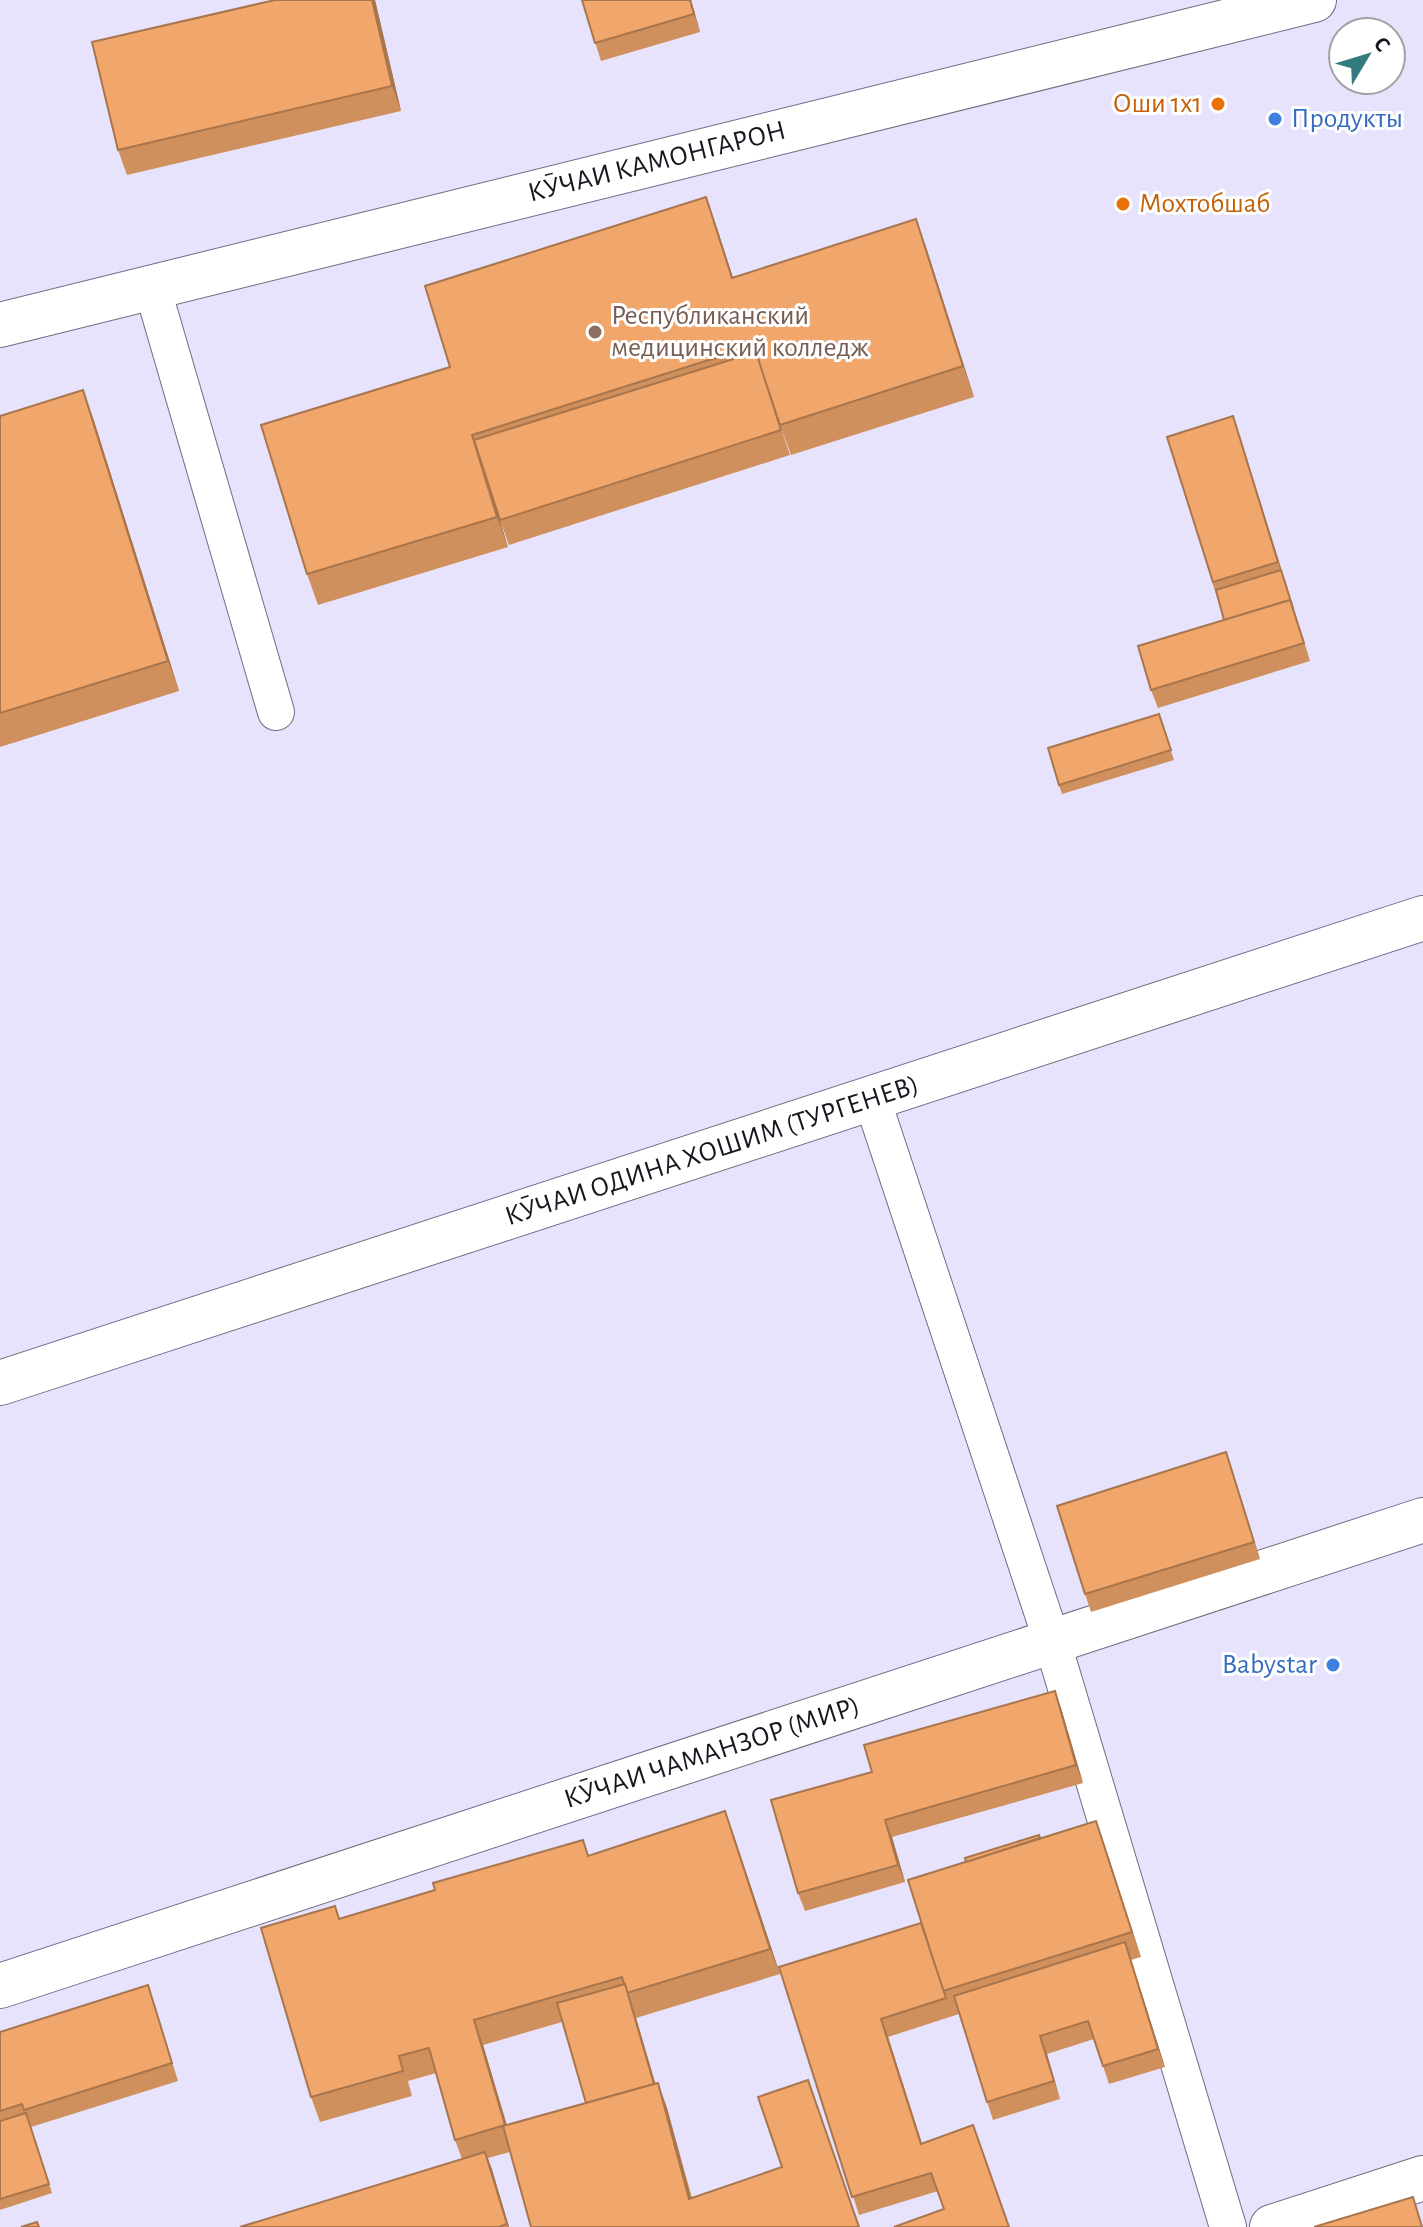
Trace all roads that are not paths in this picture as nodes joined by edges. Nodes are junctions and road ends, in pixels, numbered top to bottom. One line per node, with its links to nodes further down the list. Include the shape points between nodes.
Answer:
1 (1314, 0): 2 (street, КӮЧАИ КАМОНГАРОН)
2 (152, 287): 3 (street, КӮЧАИ КАМОНГАРОН); 4 (lane)
3 (0, 325)
4 (276, 712)
5 (1423, 918): 6 (street, КӮЧАИ ОДИНА ХОШИМ (ТУРГЕНЕВ))
6 (872, 1099): 7 (street, КӮЧАИ ОДИНА ХОШИМ (ТУРГЕНЕВ)); 9 (lane)
7 (0, 1383)
8 (1423, 1520): 9 (street, КӮЧАИ ЧАМАНЗОР (МИР))
9 (1052, 1641): 10 (street, КӮЧАИ ЧАМАНЗОР (МИР)); 12 (lane)
10 (0, 1986)
11 (1423, 2178): 13 (street)
12 (1228, 2227)
13 (1272, 2227)

